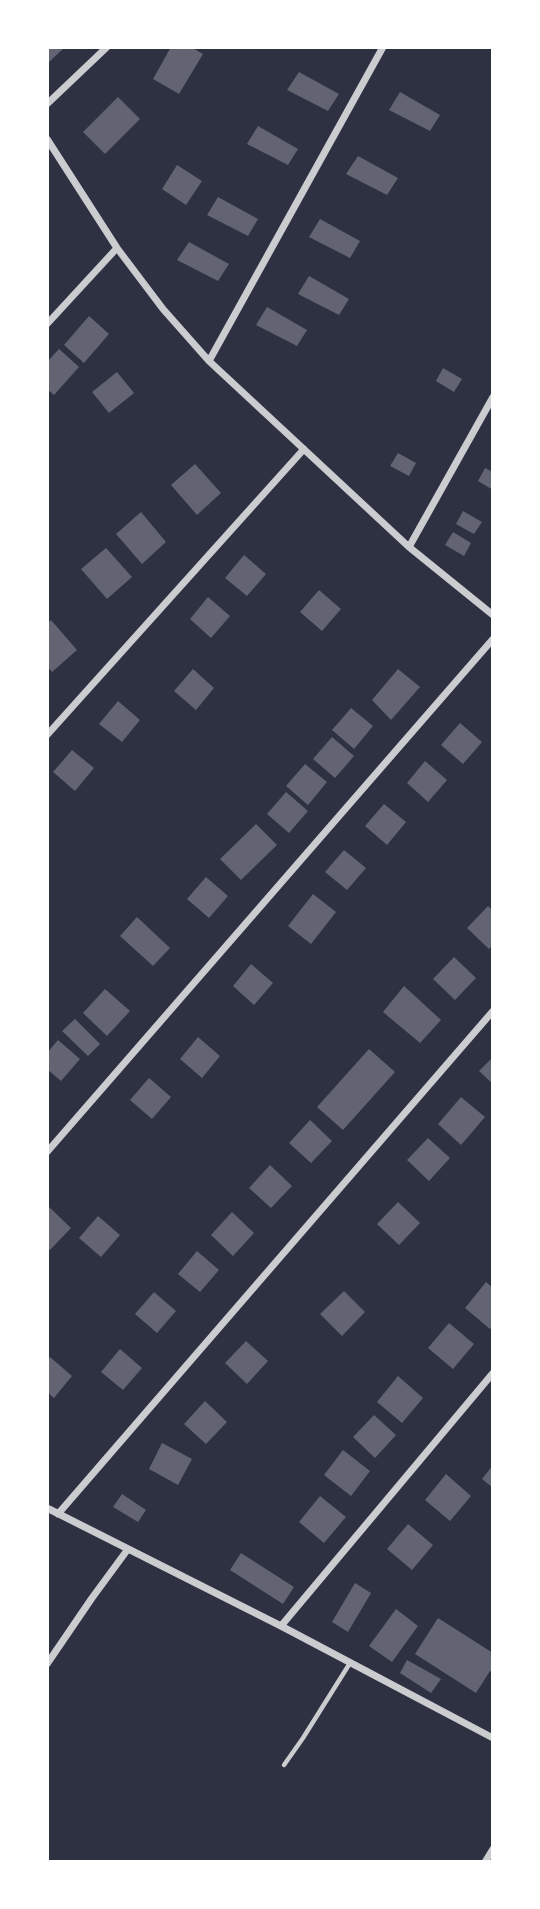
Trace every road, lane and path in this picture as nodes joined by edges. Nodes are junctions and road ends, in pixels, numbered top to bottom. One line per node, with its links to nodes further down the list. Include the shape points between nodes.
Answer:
1 (107, 47): 3 (street)
2 (383, 47): 7 (street)
3 (47, 104)
4 (47, 139): 5 (street)
5 (117, 248): 6 (street); 7 (street)
6 (47, 324)
7 (209, 361): 9 (street)
8 (493, 397): 10 (street)
9 (304, 450): 10 (street); 13 (street)
10 (409, 547): 11 (street)
11 (493, 615)
12 (493, 639): 15 (street)
13 (47, 735)
14 (493, 1011): 18 (street)
15 (47, 1152)
16 (493, 1373): 20 (street)
17 (47, 1508): 18 (street)
18 (58, 1514): 19 (street)
19 (128, 1549): 20 (street); 22 (street)
20 (281, 1626): 21 (street)
21 (350, 1663): 23 (street); 24 (lane)
22 (47, 1664)
23 (493, 1738)
24 (284, 1765)
25 (493, 1849): 26 (street)
26 (485, 1862)

